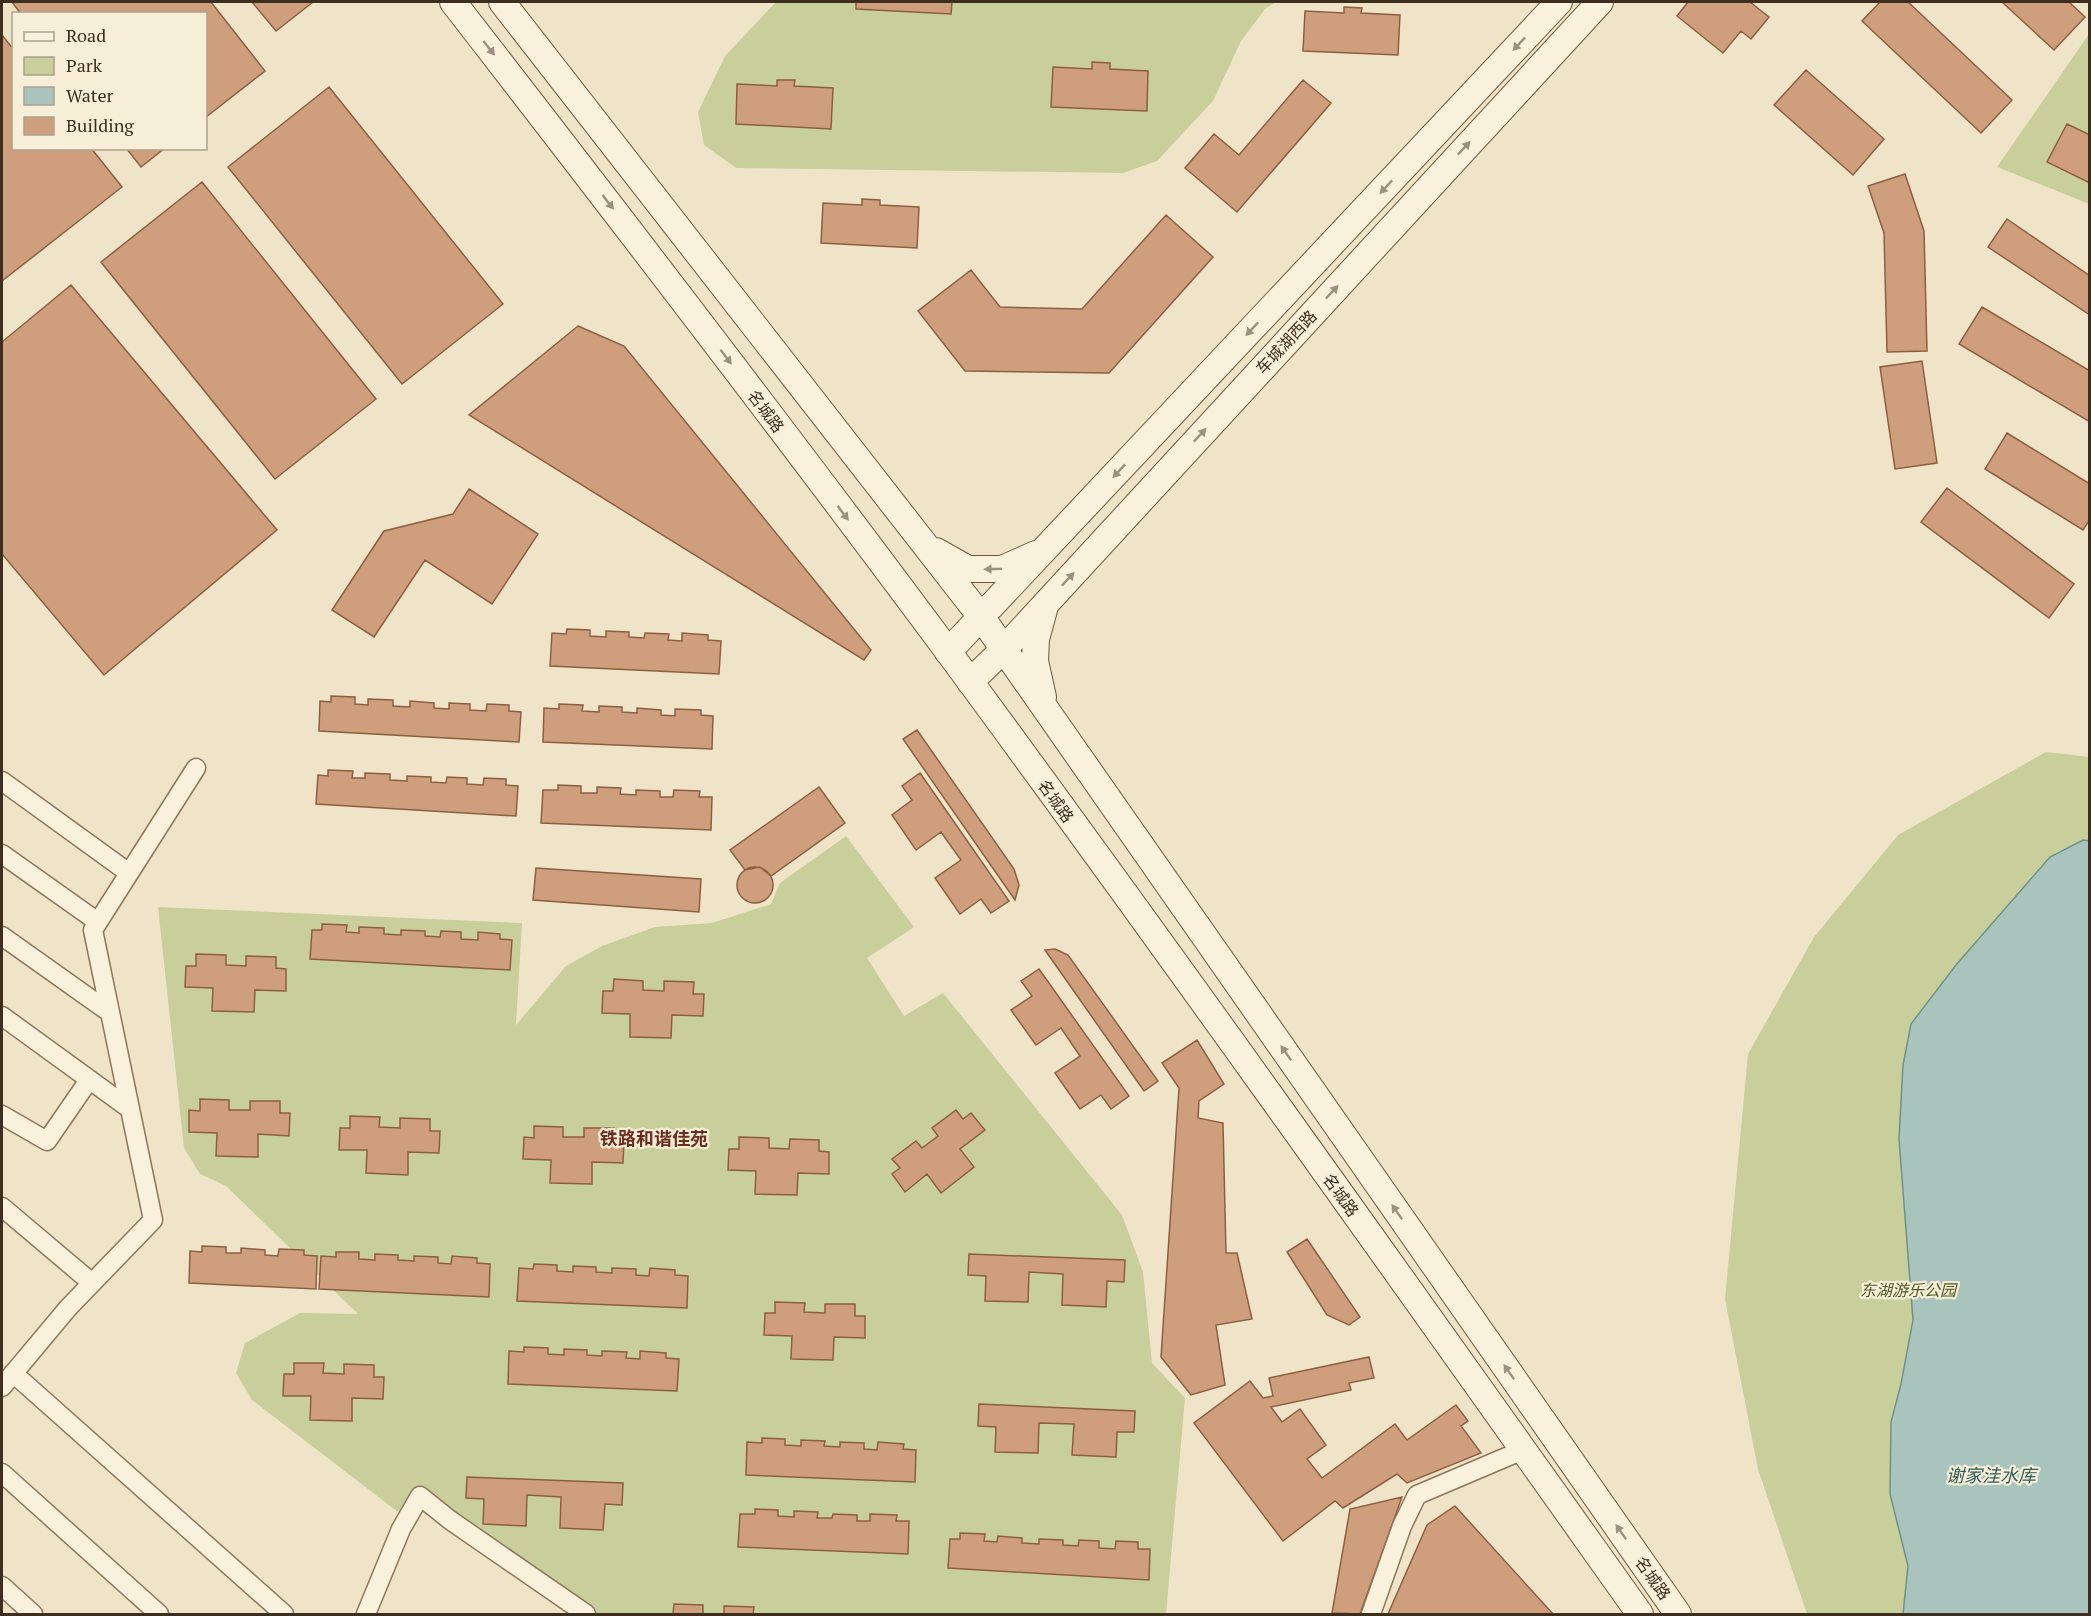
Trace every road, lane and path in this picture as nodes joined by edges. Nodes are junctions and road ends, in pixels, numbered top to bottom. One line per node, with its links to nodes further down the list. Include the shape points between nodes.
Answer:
1 (453, 2): 10 (main road, 名城路, one-way to 10)
2 (1559, 2): 6 (main road, 车城湖西路, one-way to 6)
3 (1600, 2): 7 (main road, 车城湖西路, one-way to 3)
4 (505, 3): 5 (main road, 名城路)
5 (926, 546): 6 (main road, one-way to 5, via 1002,569 979,569 968,568); 8 (main road, 名城路)
6 (1047, 548): 8 (main road, 车城湖西路)
7 (1045, 604): 9 (main road, 车城湖西路); 12 (main road, via 1035,661)
8 (982, 618): 9 (main road, 名城路); 10 (main road, 车城湖西路)
9 (1004, 649): 11 (main road, 车城湖西路); 12 (main road, 名城路)
10 (948, 652): 11 (main road, 名城路)
11 (970, 682): 27 (main road, 名城路)
12 (1046, 709): 37 (main road, 名城路, one-way to 12)
13 (196, 768): 16 (street)
14 (2, 781): 16 (street)
15 (2, 855): 17 (street)
16 (129, 873): 17 (street)
17 (98, 921): 19 (street, via 93,930)
18 (2, 936): 19 (street)
19 (110, 1012): 22 (street)
20 (2, 1016): 21 (street)
21 (89, 1080): 22 (street); 23 (street, via 47,1141)
22 (130, 1110): 25 (street, via 153,1220)
23 (2, 1115)
24 (2, 1207): 25 (street)
25 (92, 1283): 26 (street)
26 (7, 1380): 32 (street)
27 (1523, 1450): 35 (street, via 1417,1495); 36 (main road, 名城路)
28 (2, 1473): 31 (street)
29 (2, 1586): 30 (street)
30 (33, 1614)
31 (159, 1614)
32 (284, 1614)
33 (366, 1614): 34 (street, via 401,1529 420,1496)
34 (586, 1614)
35 (1371, 1614)
36 (1640, 1614)
37 (1678, 1614)

